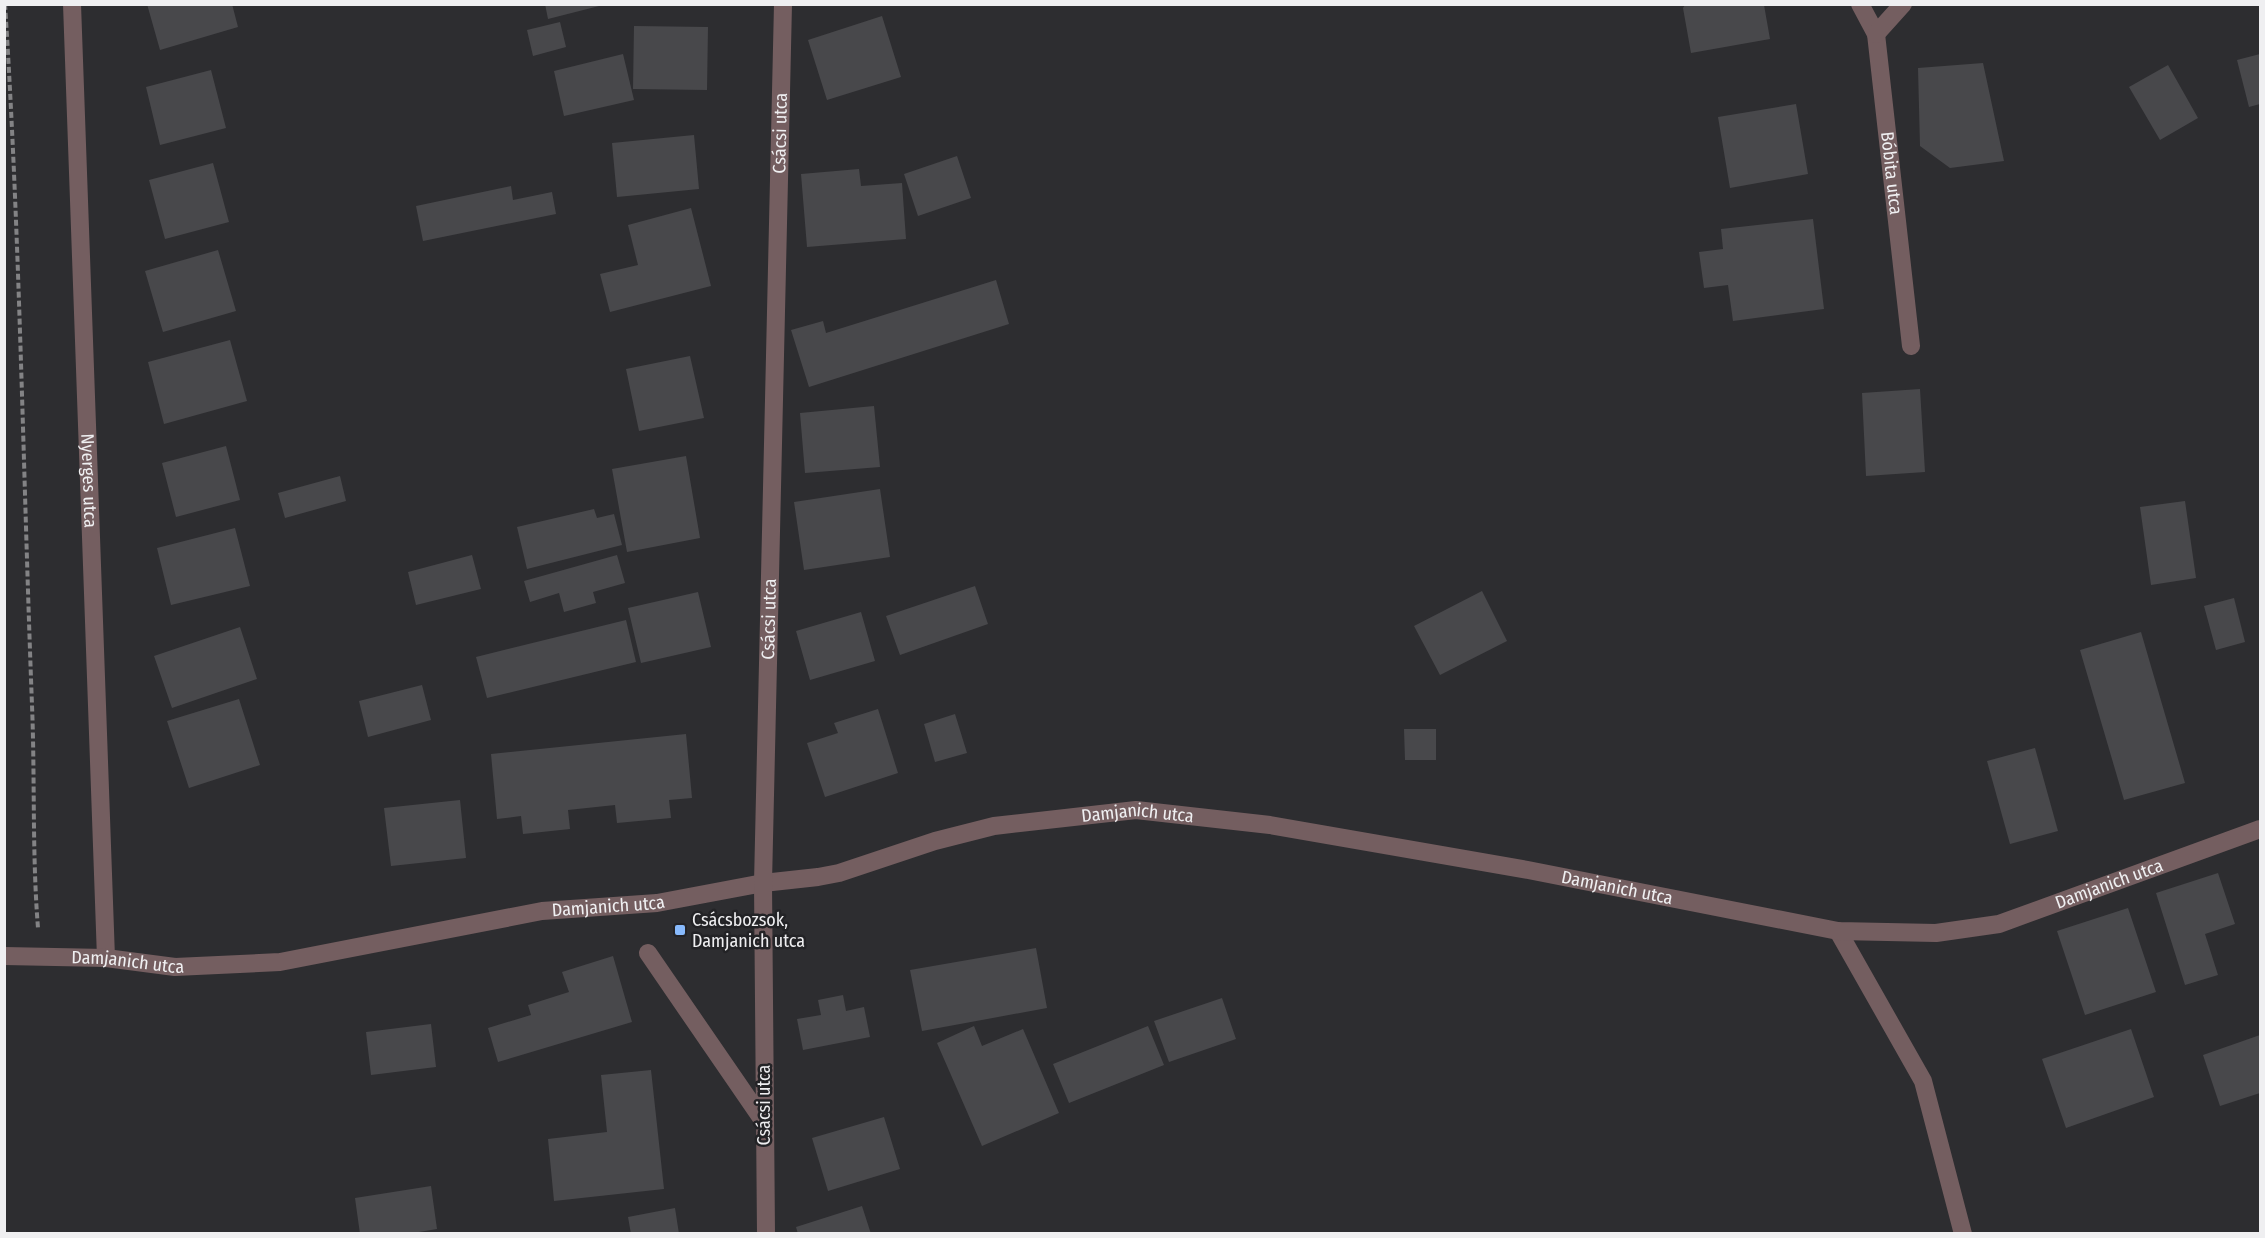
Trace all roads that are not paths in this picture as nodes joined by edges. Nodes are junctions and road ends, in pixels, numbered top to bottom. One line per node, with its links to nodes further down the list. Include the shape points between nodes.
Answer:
1 (72, 4): 12 (street, Nyerges utca)
2 (783, 4): 8 (street, Csácsi utca)
3 (1860, 4): 5 (street, Bóbita utca)
4 (1903, 4): 5 (street)
5 (1876, 34): 6 (street, Bóbita utca)
6 (1911, 346)
7 (2260, 829): 9 (street, Damjanich utca, via 1999,924 1936,933)
8 (764, 883): 9 (street, Damjanich utca, via 839,873 994,826 1136,810 1270,825 1528,870); 12 (street, Damjanich utca, via 657,903 542,911 280,962 175,967); 13 (street, Csácsi utca)
9 (1838, 931): 15 (street, via 1923,1081)
10 (648, 953): 13 (street)
11 (4, 956): 12 (street, Damjanich utca)
12 (106, 958)
13 (764, 1122): 14 (street, Csácsi utca)
14 (766, 1233)
15 (1963, 1233)

